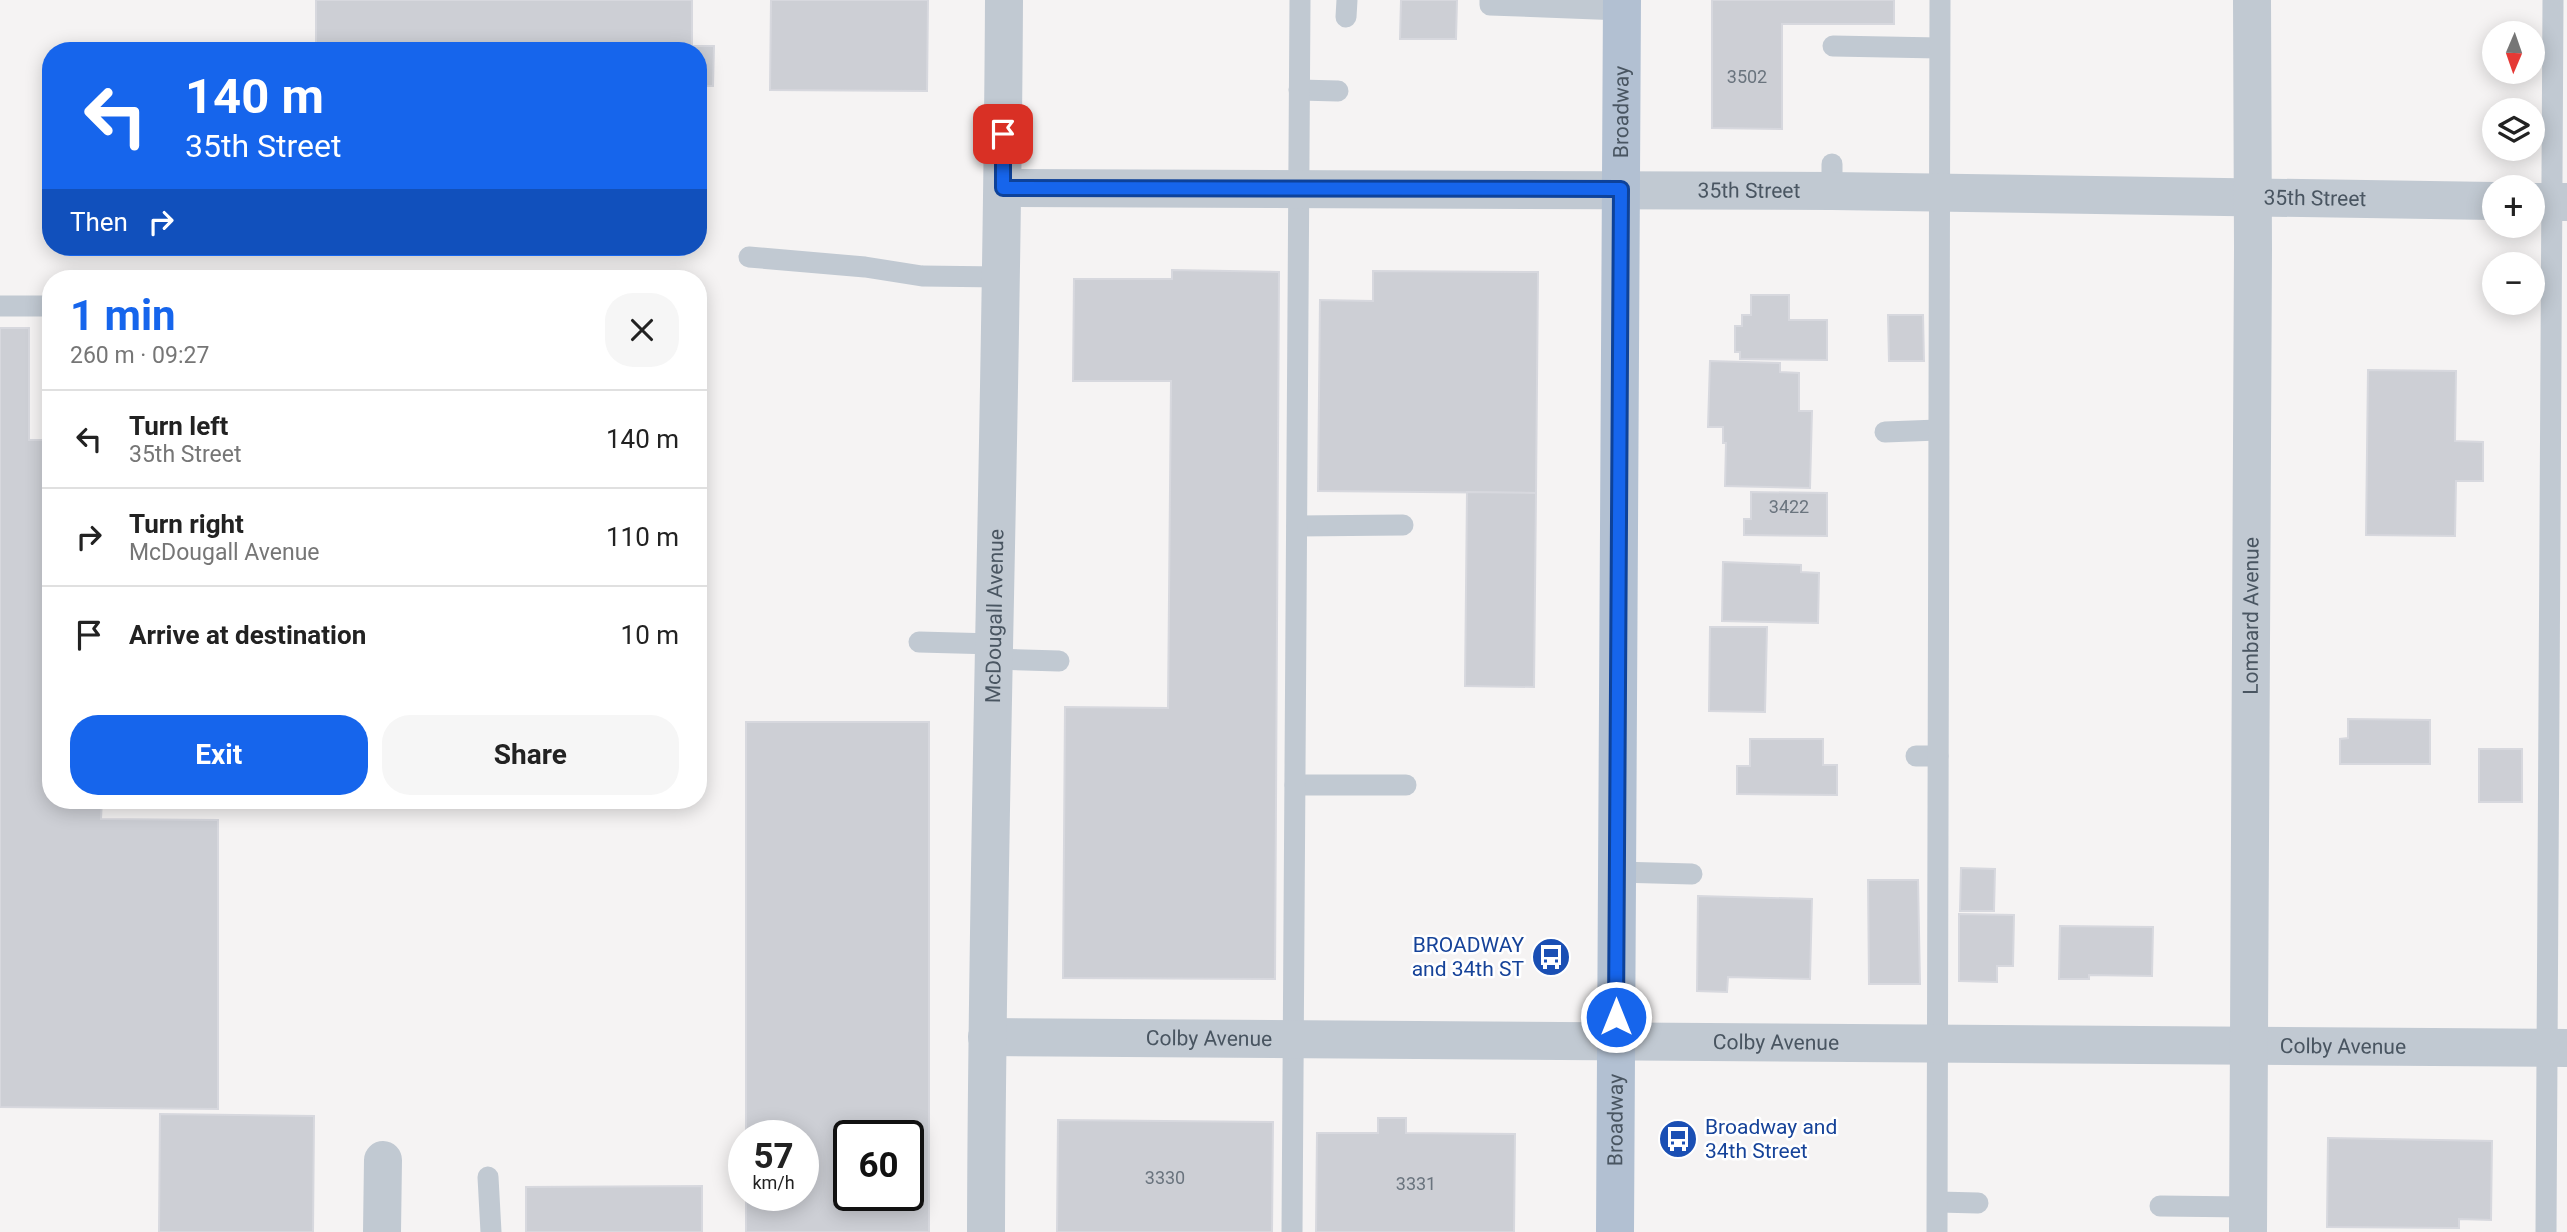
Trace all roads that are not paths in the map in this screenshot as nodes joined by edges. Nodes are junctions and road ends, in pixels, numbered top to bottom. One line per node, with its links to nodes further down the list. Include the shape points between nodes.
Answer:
1 (1004, 0): 12 (street, McDougall Avenue)
2 (1300, 0): 10 (lane)
3 (1490, 0): 7 (lane, via 1490,5)
4 (1940, 0): 9 (lane)
5 (2252, 0): 16 (street, Lombard Avenue)
6 (2553, 0): 18 (lane)
7 (1622, 5): 14 (main road, Broadway)
8 (1833, 46): 9 (lane)
9 (1939, 48): 15 (lane)
10 (1299, 90): 11 (lane); 13 (lane)
11 (1338, 91)
12 (1003, 188): 13 (street, 35th Street); 20 (street, McDougall Avenue)
13 (1298, 189): 14 (street, 35th Street); 25 (lane)
14 (1621, 189): 15 (street, 35th Street, via 1832,177); 34 (main road, Broadway)
15 (1938, 192): 16 (street, 35th Street); 23 (lane)
16 (2253, 196): 17 (street, 35th Street); 40 (street, Lombard Avenue)
17 (2482, 201)
18 (2551, 202): 41 (lane)
19 (749, 257): 20 (lane, via 922,276)
20 (1001, 277): 28 (street, McDougall Avenue)
21 (0, 306): 22 (lane)
22 (42, 306)
23 (1938, 430): 24 (lane); 30 (lane, via 1928,679)
24 (1885, 432)
25 (1297, 526): 26 (lane); 32 (lane)
26 (1403, 526)
27 (919, 642): 28 (lane)
28 (994, 651): 29 (lane); 36 (street, McDougall Avenue)
29 (1059, 661)
30 (1938, 755): 31 (lane); 39 (lane)
31 (1916, 756)
32 (1295, 785): 33 (lane); 37 (lane)
33 (1406, 785)
34 (1617, 872): 35 (lane); 38 (main road, Broadway)
35 (1692, 874)
36 (986, 1037): 37 (street, Colby Avenue); 50 (street, McDougall Avenue)
37 (1294, 1039): 38 (street, Colby Avenue); 51 (lane)
38 (1616, 1041): 39 (street, Colby Avenue); 52 (main road, Broadway)
39 (1938, 1043): 40 (street, Colby Avenue); 44 (lane)
40 (2248, 1046): 41 (street, Colby Avenue); 47 (street, Lombard Avenue)
41 (2557, 1048): 54 (lane)
42 (383, 1160): 48 (street)
43 (488, 1177): 49 (lane)
44 (1938, 1202): 45 (lane); 53 (lane)
45 (1978, 1203)
46 (2160, 1206): 47 (lane)
47 (2248, 1219)
48 (382, 1232)
49 (491, 1232)
50 (986, 1232)
51 (1293, 1232)
52 (1615, 1232)
53 (1937, 1232)
54 (2546, 1232)

